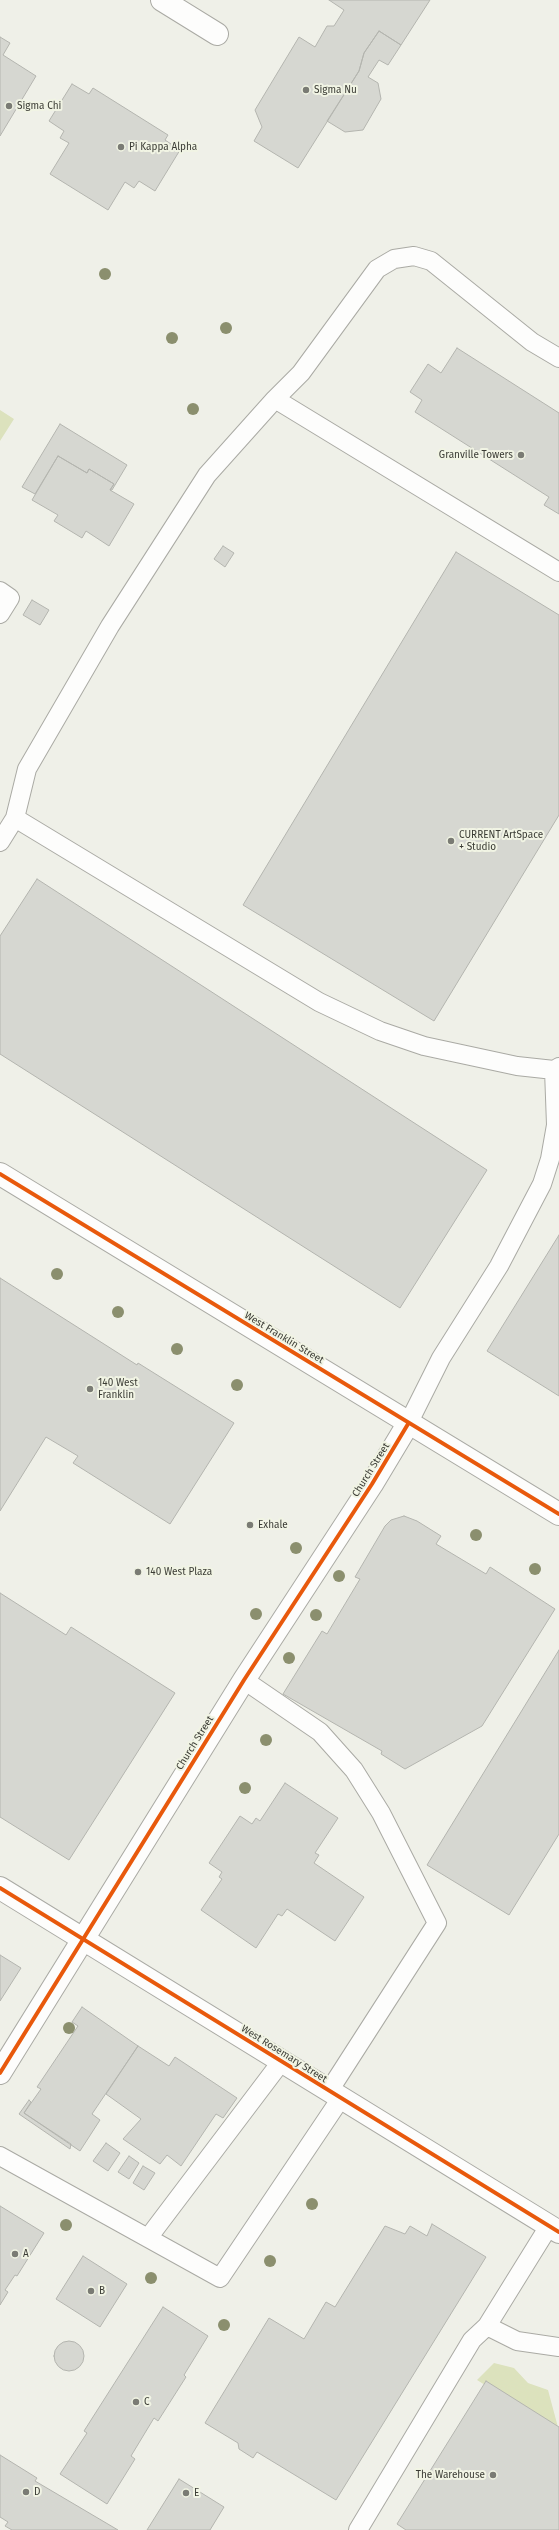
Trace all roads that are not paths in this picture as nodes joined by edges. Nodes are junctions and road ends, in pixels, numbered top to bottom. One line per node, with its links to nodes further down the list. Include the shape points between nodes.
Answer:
1 (162, 0): 2 (street)
2 (217, 34)
3 (559, 358): 4 (lane, via 532,342 431,261 414,256 394,259 377,269 302,373)
4 (275, 399): 5 (lane); 8 (lane, via 207,475 110,626 27,769)
5 (559, 572)
6 (0, 591): 7 (lane, via 10,598)
7 (0, 614)
8 (15, 818): 9 (lane); 10 (lane, via 319,1002 380,1031 424,1046 517,1066)
9 (0, 842)
10 (556, 1068): 12 (lane, via 556,1125 550,1159 542,1184 499,1266 441,1358)
11 (0, 1174): 12 (street, West Franklin Street)
12 (408, 1424): 13 (street, West Franklin Street); 14 (street, Church Street, via 372,1484)
13 (559, 1514)
14 (244, 1680): 16 (street, Church Street); 19 (lane, via 320,1732 354,1770 381,1813 437,1923)
15 (0, 1888): 16 (street, West Rosemary Street)
16 (82, 1940): 17 (street, West Rosemary Street); 18 (street, Church Street)
17 (281, 2062): 19 (street, West Rosemary Street); 22 (lane)
18 (0, 2073)
19 (335, 2095): 21 (street, West Rosemary Street); 22 (lane, via 220,2278)
20 (0, 2156): 22 (lane)
21 (554, 2229): 23 (lane)
22 (148, 2238)
23 (487, 2326): 24 (lane, via 517,2341); 25 (lane, via 472,2340)
24 (559, 2347)
25 (358, 2530)

